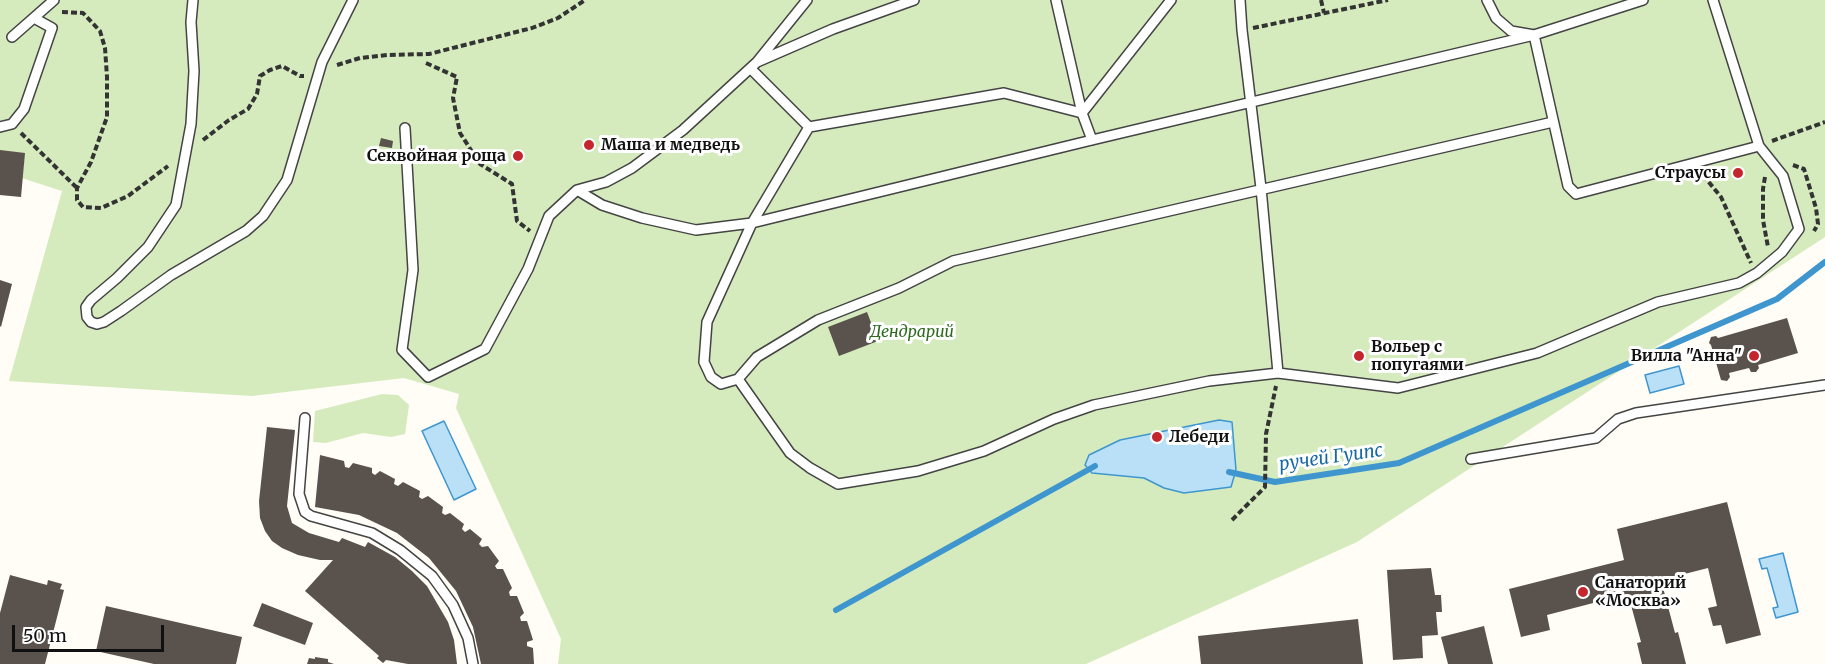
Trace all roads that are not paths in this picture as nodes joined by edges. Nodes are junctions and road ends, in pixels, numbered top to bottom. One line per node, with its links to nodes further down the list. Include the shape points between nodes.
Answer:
1 (54, 0): 12 (lane)
2 (194, 0): 3 (lane, via 191,124 176,205 148,247 86,307 87,317 97,324 246,231 263,216 287,180 322,62)
3 (353, 0)
4 (807, 0): 15 (lane)
5 (914, 0): 15 (lane, via 833,29)
6 (1056, 0): 17 (lane)
7 (1171, 0): 17 (lane)
8 (1240, 0): 16 (lane)
9 (1487, 0): 13 (lane, via 1496,18 1511,31)
10 (1643, 0): 13 (lane)
11 (1713, 0): 23 (lane)
12 (38, 15): 14 (lane); 19 (lane, via 52,28 24,109 12,124)
13 (1534, 34): 16 (lane); 18 (lane)
14 (12, 37)
15 (754, 66): 20 (lane); 25 (lane, via 683,130 632,168 606,182)
16 (1250, 103): 22 (lane); 24 (lane)
17 (1082, 113): 20 (lane, via 1004,93); 22 (lane)
18 (1553, 122): 23 (lane, via 1568,186 1576,194); 24 (lane)
19 (0, 127)
20 (809, 127): 26 (lane)
21 (405, 128): 25 (lane, via 413,270 402,350 428,377 485,349 528,269 549,216)
22 (1092, 140): 26 (lane)
23 (1759, 146): 27 (lane, via 1783,176 1798,229 1771,261 1739,283 1658,302 1538,353 1398,388)
24 (1261, 188): 27 (lane); 28 (lane, via 953,261 899,288 818,320 757,357)
25 (577, 190): 26 (lane, via 602,205 696,230)
26 (752, 223): 28 (lane, via 707,322 704,362 711,377 722,384)
27 (1278, 373): 28 (lane, via 1209,381 1094,405 984,451 918,471 838,484 790,453)
28 (738, 379)
29 (1825, 385): 31 (lane, via 1636,413 1618,419 1596,438)
30 (305, 418): 32 (lane, via 299,494 305,512 372,533 432,576 453,605 468,638)
31 (1471, 459)
32 (473, 664)

